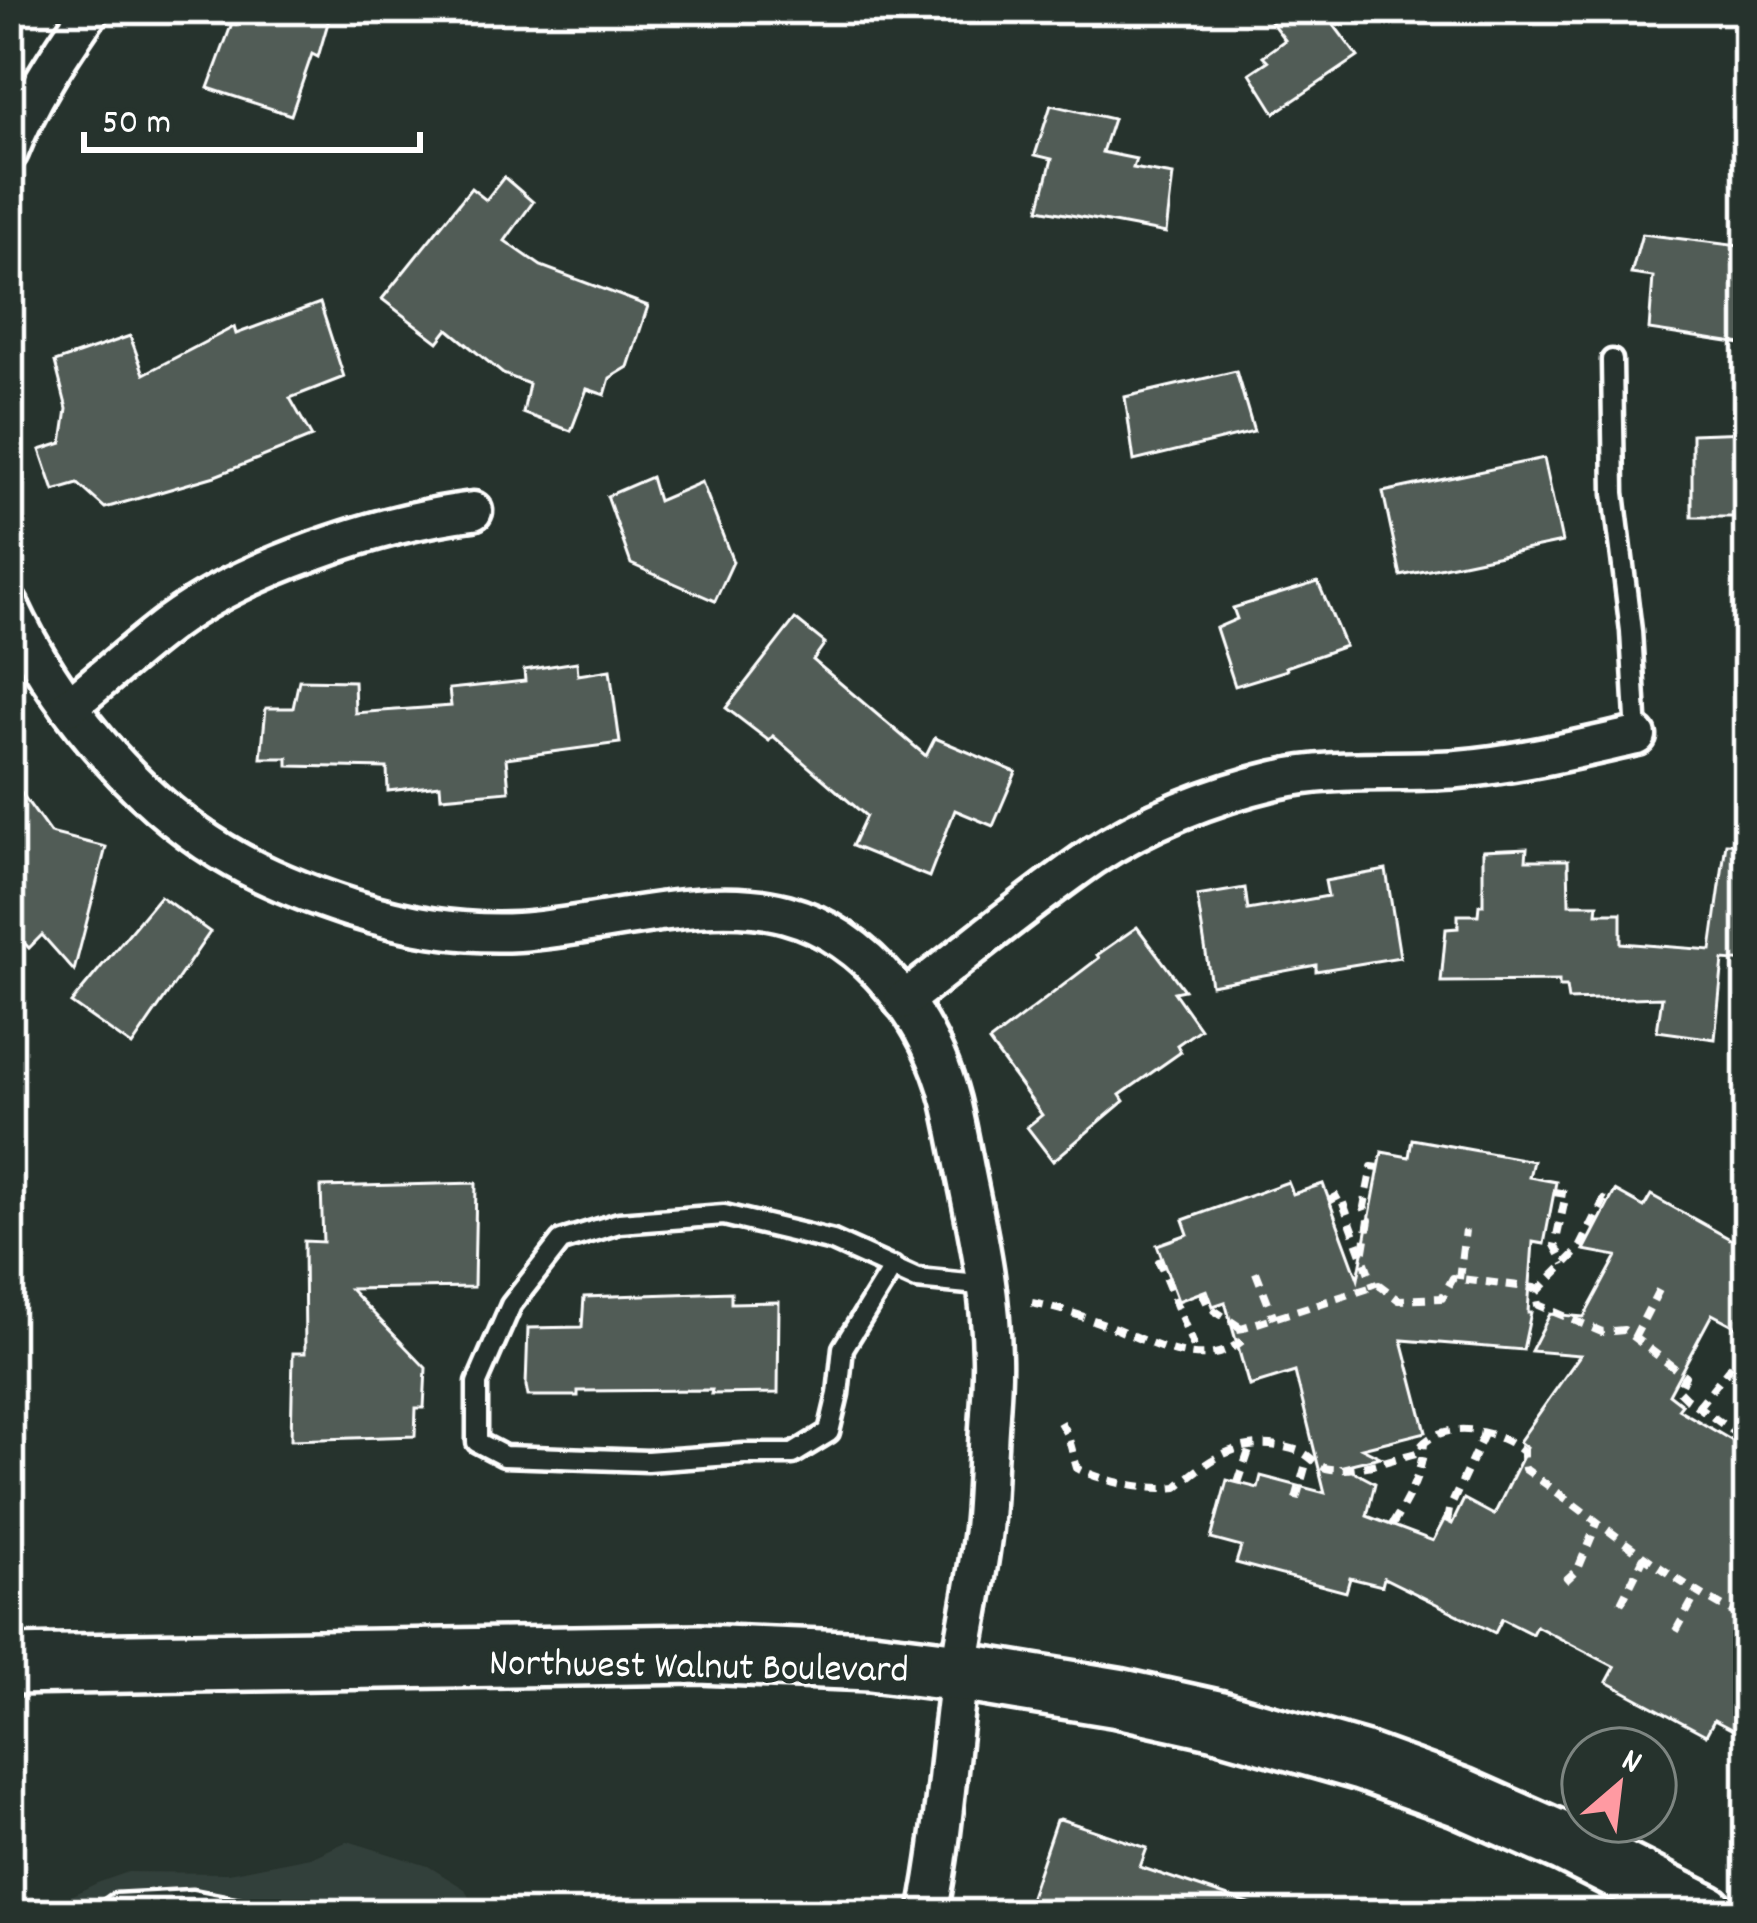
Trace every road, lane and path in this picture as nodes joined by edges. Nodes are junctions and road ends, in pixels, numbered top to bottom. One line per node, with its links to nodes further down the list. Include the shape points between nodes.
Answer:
1 (91, 9): 2 (street, via 44,77)
2 (9, 152)
3 (1612, 360): 7 (lane)
4 (473, 511): 6 (street, via 310,552 216,595)
5 (9, 605): 6 (street)
6 (70, 706): 8 (street, via 134,784 177,821 224,854 309,894 404,925 455,931 538,930 700,908 788,914 866,957)
7 (1637, 736): 8 (street, via 1458,769 1334,772 1231,792 1093,857)
8 (903, 1001): 20 (street, via 950,1098)
9 (1379, 1168): 14 (path, via 1372,1167 1364,1208)
10 (1554, 1192): 16 (path, via 1566,1194 1555,1245)
11 (1329, 1201): 14 (path, via 1340,1195)
12 (1610, 1203): 16 (path, via 1604,1200)
13 (1466, 1230): 19 (path)
14 (1364, 1252): 22 (path)
15 (1163, 1261): 30 (path)
16 (1564, 1264): 24 (path)
17 (892, 1267): 17 (lane, via 833,1241 724,1215 619,1223 561,1241 511,1304 477,1383 477,1442 504,1456 793,1454 829,1432 843,1348); 20 (lane, via 917,1279)
18 (1256, 1272): 26 (path)
19 (1459, 1279): 22 (path, via 1442,1298 1400,1300); 24 (path)
20 (989, 1286): 50 (street, via 993,1361 982,1533)
21 (1661, 1286): 28 (path)
22 (1374, 1287): 26 (path)
23 (1202, 1292): 27 (path, via 1209,1307)
24 (1536, 1293): 28 (path, via 1538,1305)
25 (1032, 1303): 30 (path)
26 (1274, 1318): 27 (path)
27 (1240, 1328): 30 (path, via 1244,1340 1234,1348)
28 (1634, 1338): 31 (path, via 1685,1376 1678,1390)
29 (1748, 1345): 31 (path)
30 (1198, 1356)
31 (1698, 1407): 33 (path, via 1741,1437)
32 (1060, 1422): 36 (path, via 1077,1468 1169,1489 1236,1446)
33 (1748, 1430)
34 (1485, 1432): 35 (path); 40 (path, via 1511,1441 1525,1469); 41 (path)
35 (1424, 1440): 37 (path, via 1416,1453 1353,1469 1324,1469); 42 (path, via 1412,1491)
36 (1251, 1445): 37 (path); 38 (path)
37 (1309, 1457): 39 (path)
38 (1238, 1483)
39 (1296, 1499)
40 (1598, 1521): 43 (path); 44 (path)
41 (1447, 1522)
42 (1393, 1526)
43 (1644, 1557): 45 (path); 46 (path)
44 (1565, 1581)
45 (1697, 1593): 47 (path); 48 (path)
46 (1621, 1603)
47 (1748, 1620)
48 (1676, 1631)
49 (9, 1665): 50 (main road, Northwest Walnut Boulevard, via 699,1654)
50 (960, 1672): 53 (street); 54 (main road, Northwest Walnut Boulevard, via 1217,1720 1360,1761 1568,1844)
51 (102, 1914): 52 (lane, via 116,1904 192,1900)
52 (265, 1914)
53 (928, 1914)
54 (1706, 1914)

